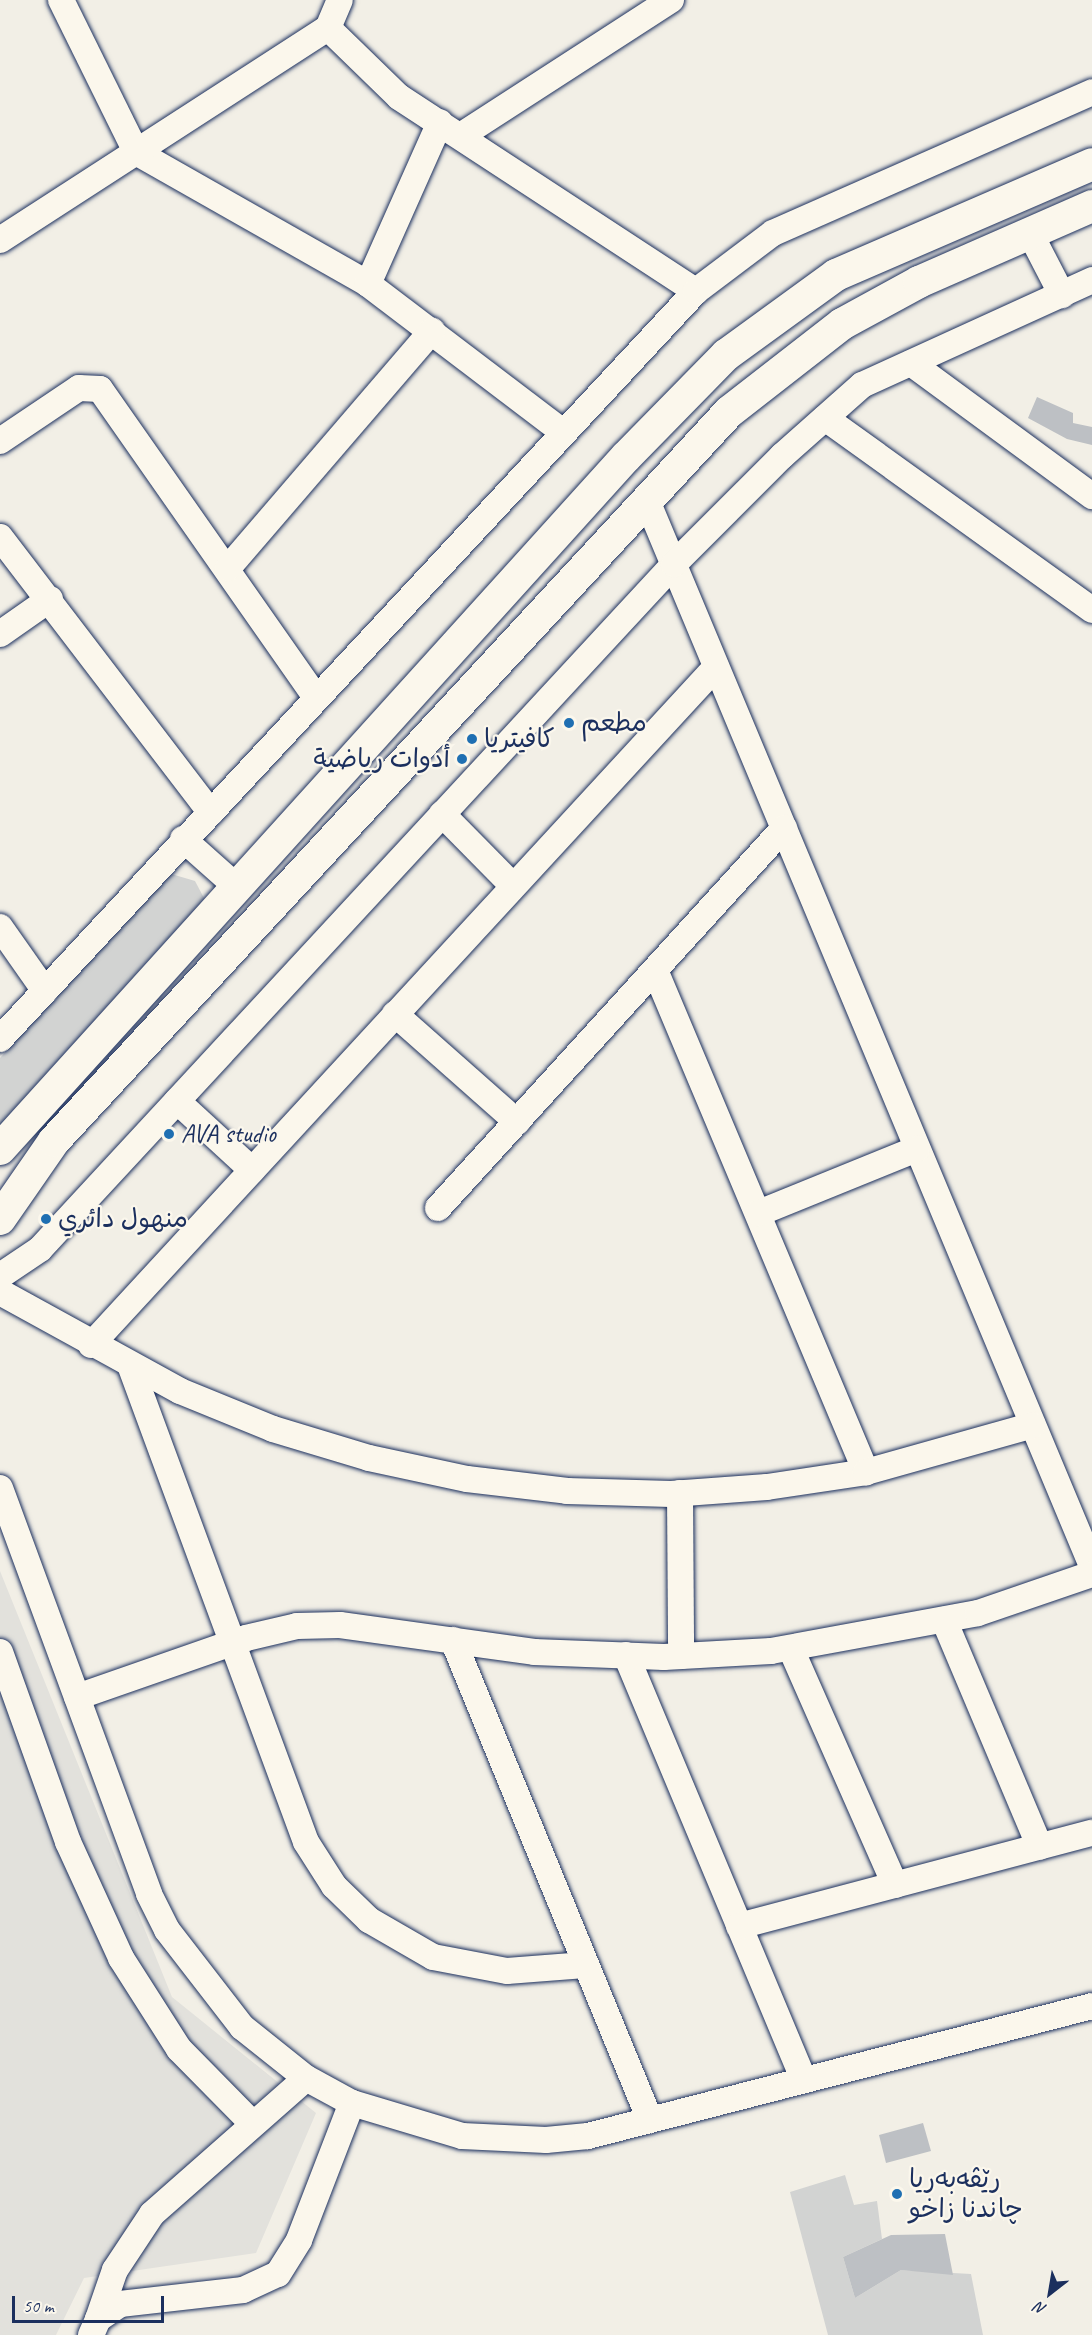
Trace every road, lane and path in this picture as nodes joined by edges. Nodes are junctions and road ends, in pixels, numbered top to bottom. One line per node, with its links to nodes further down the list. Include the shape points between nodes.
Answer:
1 (61, 0): 8 (street)
2 (340, 0): 4 (street)
3 (671, 0): 7 (street)
4 (328, 28): 6 (street, via 399,97); 8 (street)
5 (1092, 92): 15 (street, via 773,233)
6 (440, 122): 7 (street); 14 (street)
7 (462, 135): 15 (street, via 577,218)
8 (136, 152): 12 (street); 14 (street)
9 (1092, 164): 37 (main road, via 837,275 726,355 626,457)
10 (1092, 206): 11 (main road)
11 (1030, 233): 16 (street); 23 (main road, via 919,282 792,358 729,412)
12 (2, 234)
13 (1091, 282): 16 (street)
14 (368, 284): 17 (street)
15 (696, 291): 20 (street)
16 (1062, 295): 18 (street)
17 (432, 332): 20 (street); 26 (street)
18 (911, 363): 19 (street, via 862,385); 22 (street)
19 (825, 418): 25 (street); 28 (street)
20 (562, 431): 31 (street)
21 (0, 441): 26 (street, via 79,388 100,389)
22 (1092, 496)
23 (648, 503): 25 (street); 50 (main road, via 54,1141)
24 (0, 537): 27 (street)
25 (674, 564): 30 (street); 33 (street)
26 (228, 568): 31 (street)
27 (50, 599): 29 (street); 32 (street)
28 (1092, 610)
29 (0, 634)
30 (716, 667): 34 (street); 36 (street)
31 (316, 697): 32 (street)
32 (211, 813): 35 (street)
33 (442, 814): 36 (street); 43 (street)
34 (784, 828): 39 (street); 46 (street)
35 (183, 839): 37 (street); 40 (street)
36 (513, 886): 41 (street)
37 (238, 888): 45 (main road)
38 (0, 927): 40 (street)
39 (655, 970): 44 (street); 49 (street)
40 (45, 991): 42 (street)
41 (395, 1014): 44 (street); 47 (street)
42 (0, 1039)
43 (177, 1101): 47 (street); 51 (street, via 40,1249)
44 (517, 1122): 48 (street)
45 (0, 1149)
46 (917, 1149): 49 (street); 55 (street)
47 (252, 1170): 53 (street)
48 (438, 1208)
49 (759, 1213): 56 (street)
50 (0, 1220)
51 (0, 1276)
52 (0, 1292): 53 (street)
53 (91, 1345): 54 (street)
54 (130, 1365): 58 (street, via 273,1429 369,1458 467,1479 567,1491); 63 (street)
55 (1033, 1425): 56 (street); 59 (street)
56 (866, 1472): 58 (street)
57 (0, 1488): 68 (street)
58 (680, 1493): 67 (street)
59 (1092, 1566)
60 (1092, 1574): 61 (street)
61 (944, 1620): 64 (street); 70 (street)
62 (453, 1640): 63 (street, via 318,1624); 66 (street, via 534,1652); 73 (street)
63 (232, 1643): 68 (street); 73 (street, via 306,1842 350,1904 396,1938 457,1964 507,1971)
64 (791, 1648): 67 (street); 71 (street)
65 (0, 1652): 79 (street, via 68,1842 121,1958 179,2049)
66 (626, 1655): 67 (street); 72 (street)
67 (681, 1656)
68 (77, 1697): 75 (street, via 167,1930 242,2027)
69 (1092, 1833): 70 (street)
70 (1040, 1847): 71 (street)
71 (895, 1885): 72 (street)
72 (739, 1926): 76 (street)
73 (585, 1965): 78 (street)
74 (1092, 2006): 76 (street)
75 (306, 2078): 77 (street); 79 (street)
76 (804, 2080): 78 (street)
77 (352, 2103): 78 (street, via 421,2128 504,2140 588,2136); 80 (street, via 299,2241 278,2274 243,2290 120,2304)
78 (650, 2120)
79 (253, 2124): 80 (street, via 163,2202 139,2230 115,2270)
80 (95, 2327)

